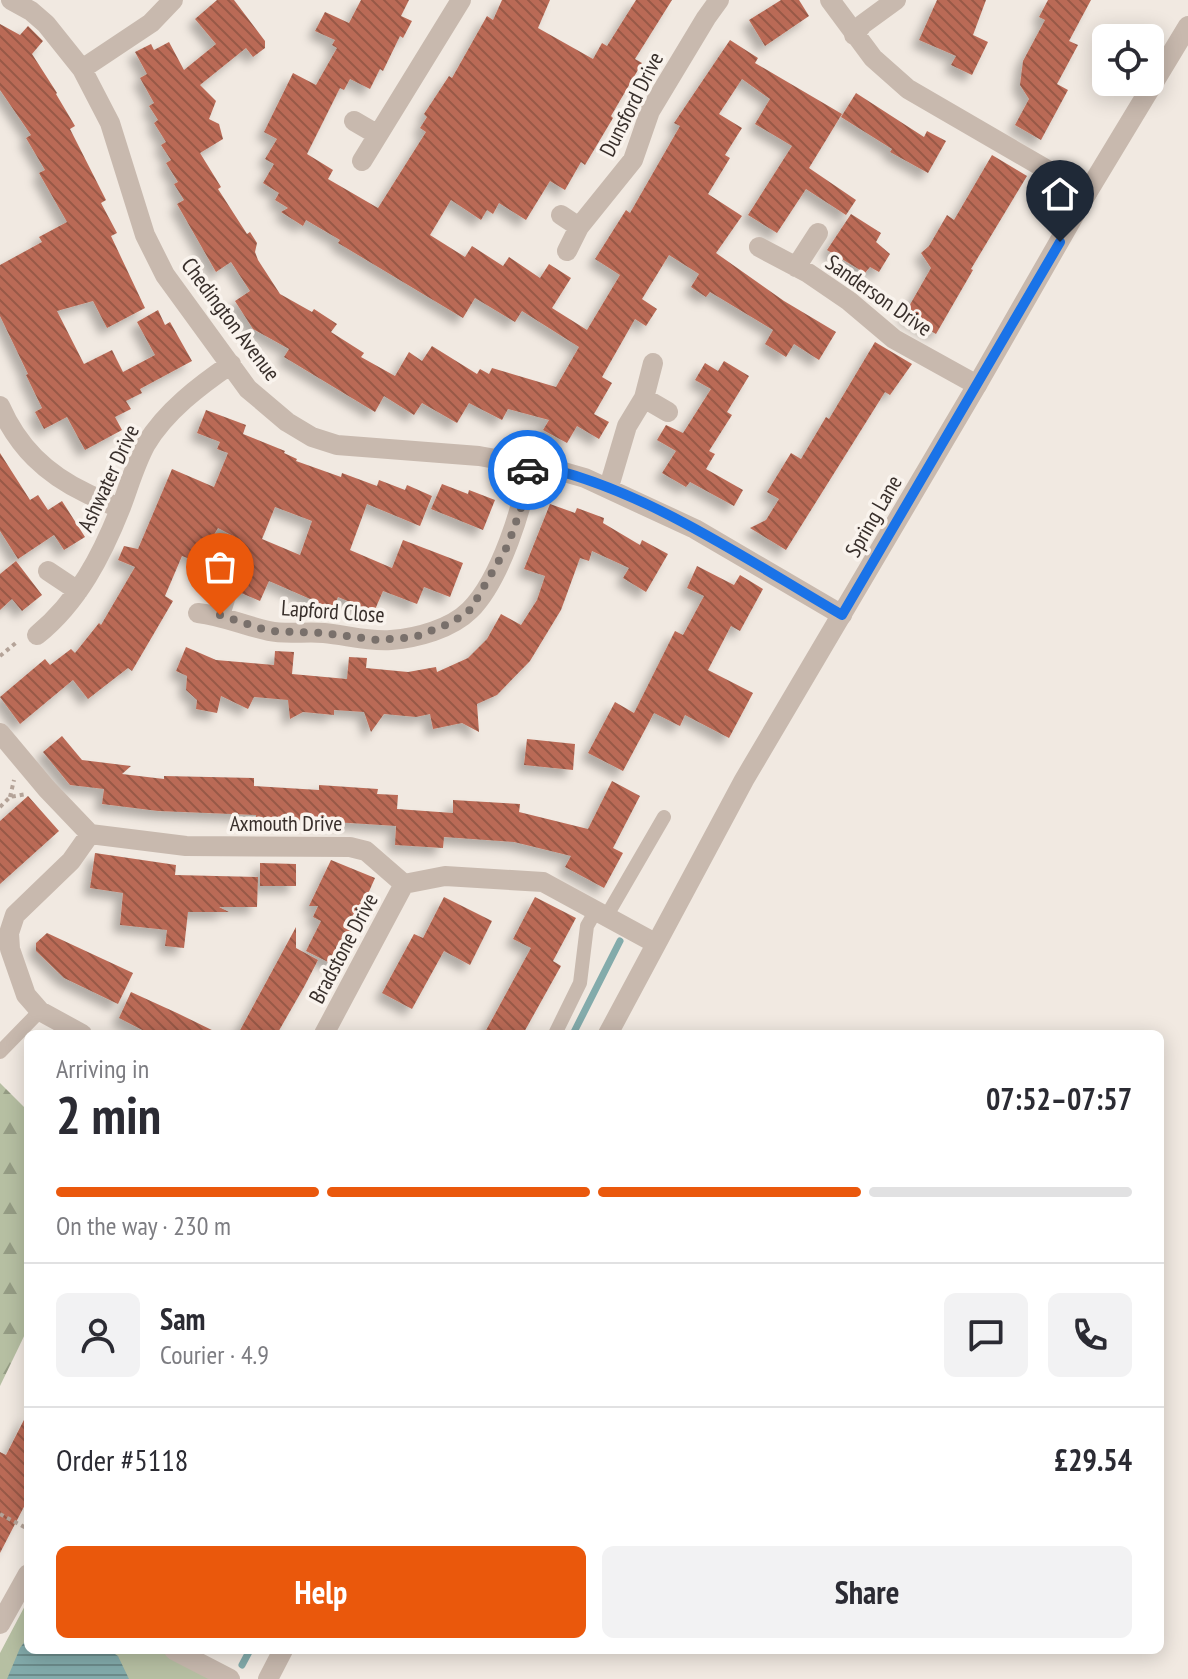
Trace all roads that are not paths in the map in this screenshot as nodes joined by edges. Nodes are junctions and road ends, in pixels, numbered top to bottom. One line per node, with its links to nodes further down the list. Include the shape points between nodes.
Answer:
1 (11, 0): 9 (street, Chedington Avenue, via 46,24)
2 (173, 0): 9 (street, via 151,23)
3 (719, 0): 15 (street, Dunsford Drive, via 650,111 633,160)
4 (830, 0): 8 (street)
5 (896, 0): 8 (street)
6 (456, 1): 11 (street)
7 (1188, 26): 13 (street, Spring Lane)
8 (854, 35): 13 (street, via 908,89)
9 (82, 69): 21 (street, Chedington Avenue, via 110,123 141,223 165,275)
10 (354, 121): 11 (street)
11 (378, 135): 12 (street)
12 (362, 161)
13 (1087, 193): 22 (street, Spring Lane)
14 (561, 215): 15 (street)
15 (579, 227): 18 (street, Dunsford Drive)
16 (818, 233): 19 (street, Sanderson Drive)
17 (759, 247): 19 (street, Sanderson Drive)
18 (567, 251)
19 (796, 267): 22 (street, Sanderson Drive, via 894,339)
20 (653, 363): 23 (street)
21 (231, 364): 26 (street, Chedington Avenue, via 248,389 312,437 337,445); 28 (street, Ashwater Drive, via 155,430)
22 (977, 385): 34 (street, Spring Lane)
23 (644, 398): 25 (street); 27 (street, via 627,426)
24 (0, 406): 28 (street, via 35,460)
25 (668, 412)
26 (529, 464): 27 (street, Chedington Avenue); 33 (street, Lapford Close, via 508,545 471,609 453,622 415,637 378,640 269,631)
27 (606, 487): 34 (street, Chedington Avenue, via 695,529)
28 (120, 509): 30 (street, Ashwater Drive)
29 (48, 571): 30 (street)
30 (78, 591): 35 (street, Ashwater Drive)
31 (227, 593): 33 (street)
32 (198, 613): 33 (street, Lapford Close)
33 (220, 615)
34 (842, 615): 42 (street, Spring Lane)
35 (37, 635)
36 (0, 733): 38 (street)
37 (664, 817): 40 (lane)
38 (90, 834): 39 (street, Axmouth Drive, via 186,846 350,847 366,851); 41 (street)
39 (404, 884): 40 (street, via 445,876 543,882); 45 (street, Bradstone Drive)
40 (601, 914): 42 (street); 46 (lane, via 587,926 580,983)
41 (4, 931): 43 (street, via 26,995)
42 (655, 943): 47 (street, Spring Lane)
43 (40, 1011): 44 (street); 48 (lane)
44 (75, 1030)
45 (326, 1030)
46 (557, 1030)
47 (610, 1030)
48 (0, 1052)
49 (24, 1581): 50 (street)
50 (0, 1624)
51 (281, 1654): 54 (street)
52 (202, 1656): 53 (street)
53 (230, 1679)
54 (268, 1679)

